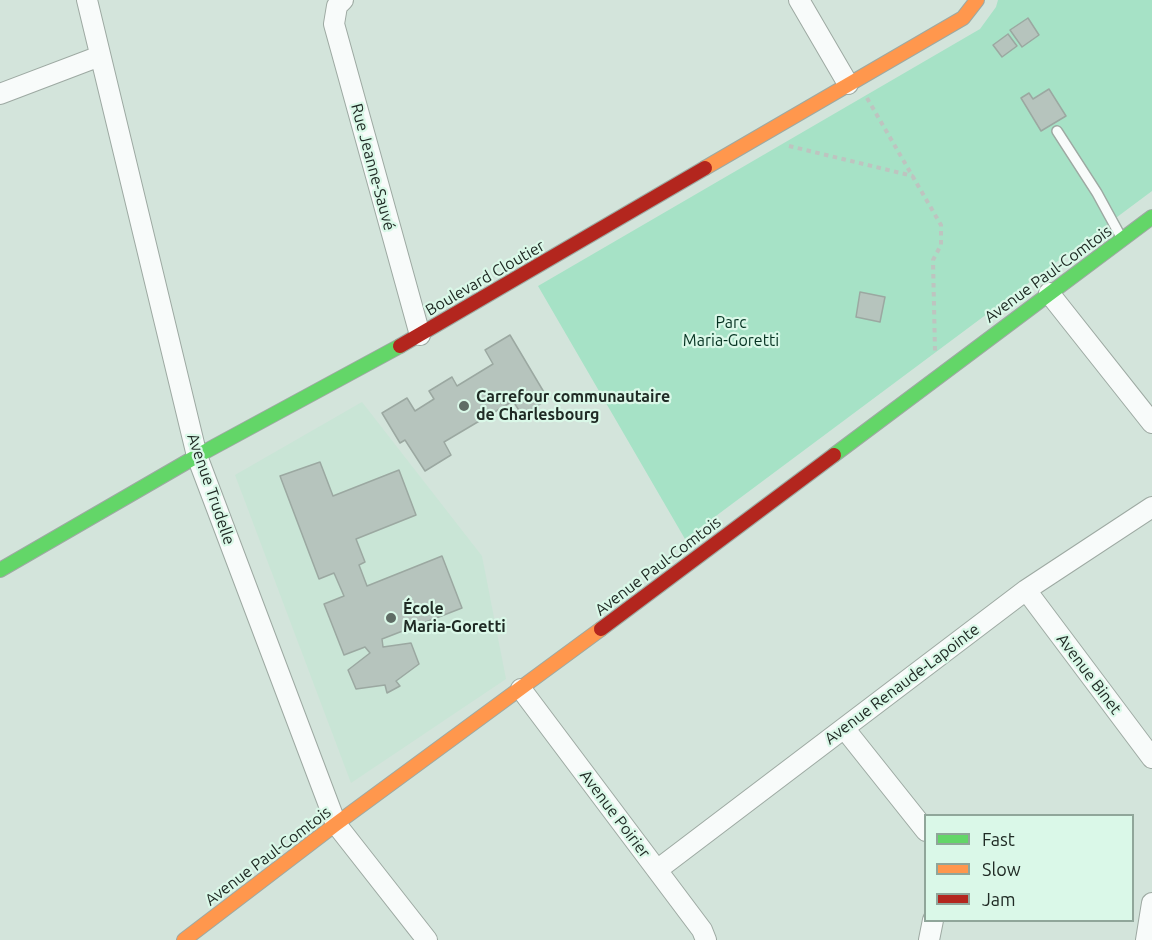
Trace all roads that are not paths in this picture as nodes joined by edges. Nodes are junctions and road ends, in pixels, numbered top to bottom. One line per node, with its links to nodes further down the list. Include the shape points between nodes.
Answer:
1 (87, 0): 5 (street, Avenue Trudelle)
2 (343, 0): 12 (street, Rue Jeanne-Sauvé, via 337,6 334,24)
3 (799, 0): 6 (street)
4 (977, 0): 6 (street, Boulevard Cloutier, via 963,18)
5 (100, 56): 7 (street); 14 (street, Avenue Trudelle)
6 (852, 82): 12 (street, Boulevard Cloutier)
7 (0, 94)
8 (1057, 131): 10 (lane)
9 (1152, 217): 10 (street, Avenue Paul-Comtois)
10 (1123, 239): 11 (street, Avenue Paul-Comtois)
11 (1049, 293): 13 (street); 18 (street, Avenue Paul-Comtois)
12 (420, 335): 14 (street, Boulevard Cloutier)
13 (1152, 423)
14 (197, 456): 16 (street, Boulevard Cloutier); 21 (street, Avenue Trudelle)
15 (1152, 507): 17 (street, Avenue Renaude-Lapointe)
16 (0, 570)
17 (1026, 590): 19 (street, Avenue Renaude-Lapointe); 20 (street, Avenue Binet)
18 (521, 689): 21 (street, Avenue Paul-Comtois); 23 (street, Avenue Poirier)
19 (844, 728): 22 (street); 23 (street, Avenue Renaude-Lapointe)
20 (1152, 758)
21 (336, 824): 26 (street, Avenue Paul-Comtois); 27 (street, Avenue Trudelle)
22 (924, 828)
23 (657, 870): 28 (street, Avenue Poirier)
24 (1152, 903): 30 (street)
25 (933, 922): 29 (street)
26 (184, 940)
27 (427, 940)
28 (706, 940)
29 (929, 940)
30 (1146, 940)

